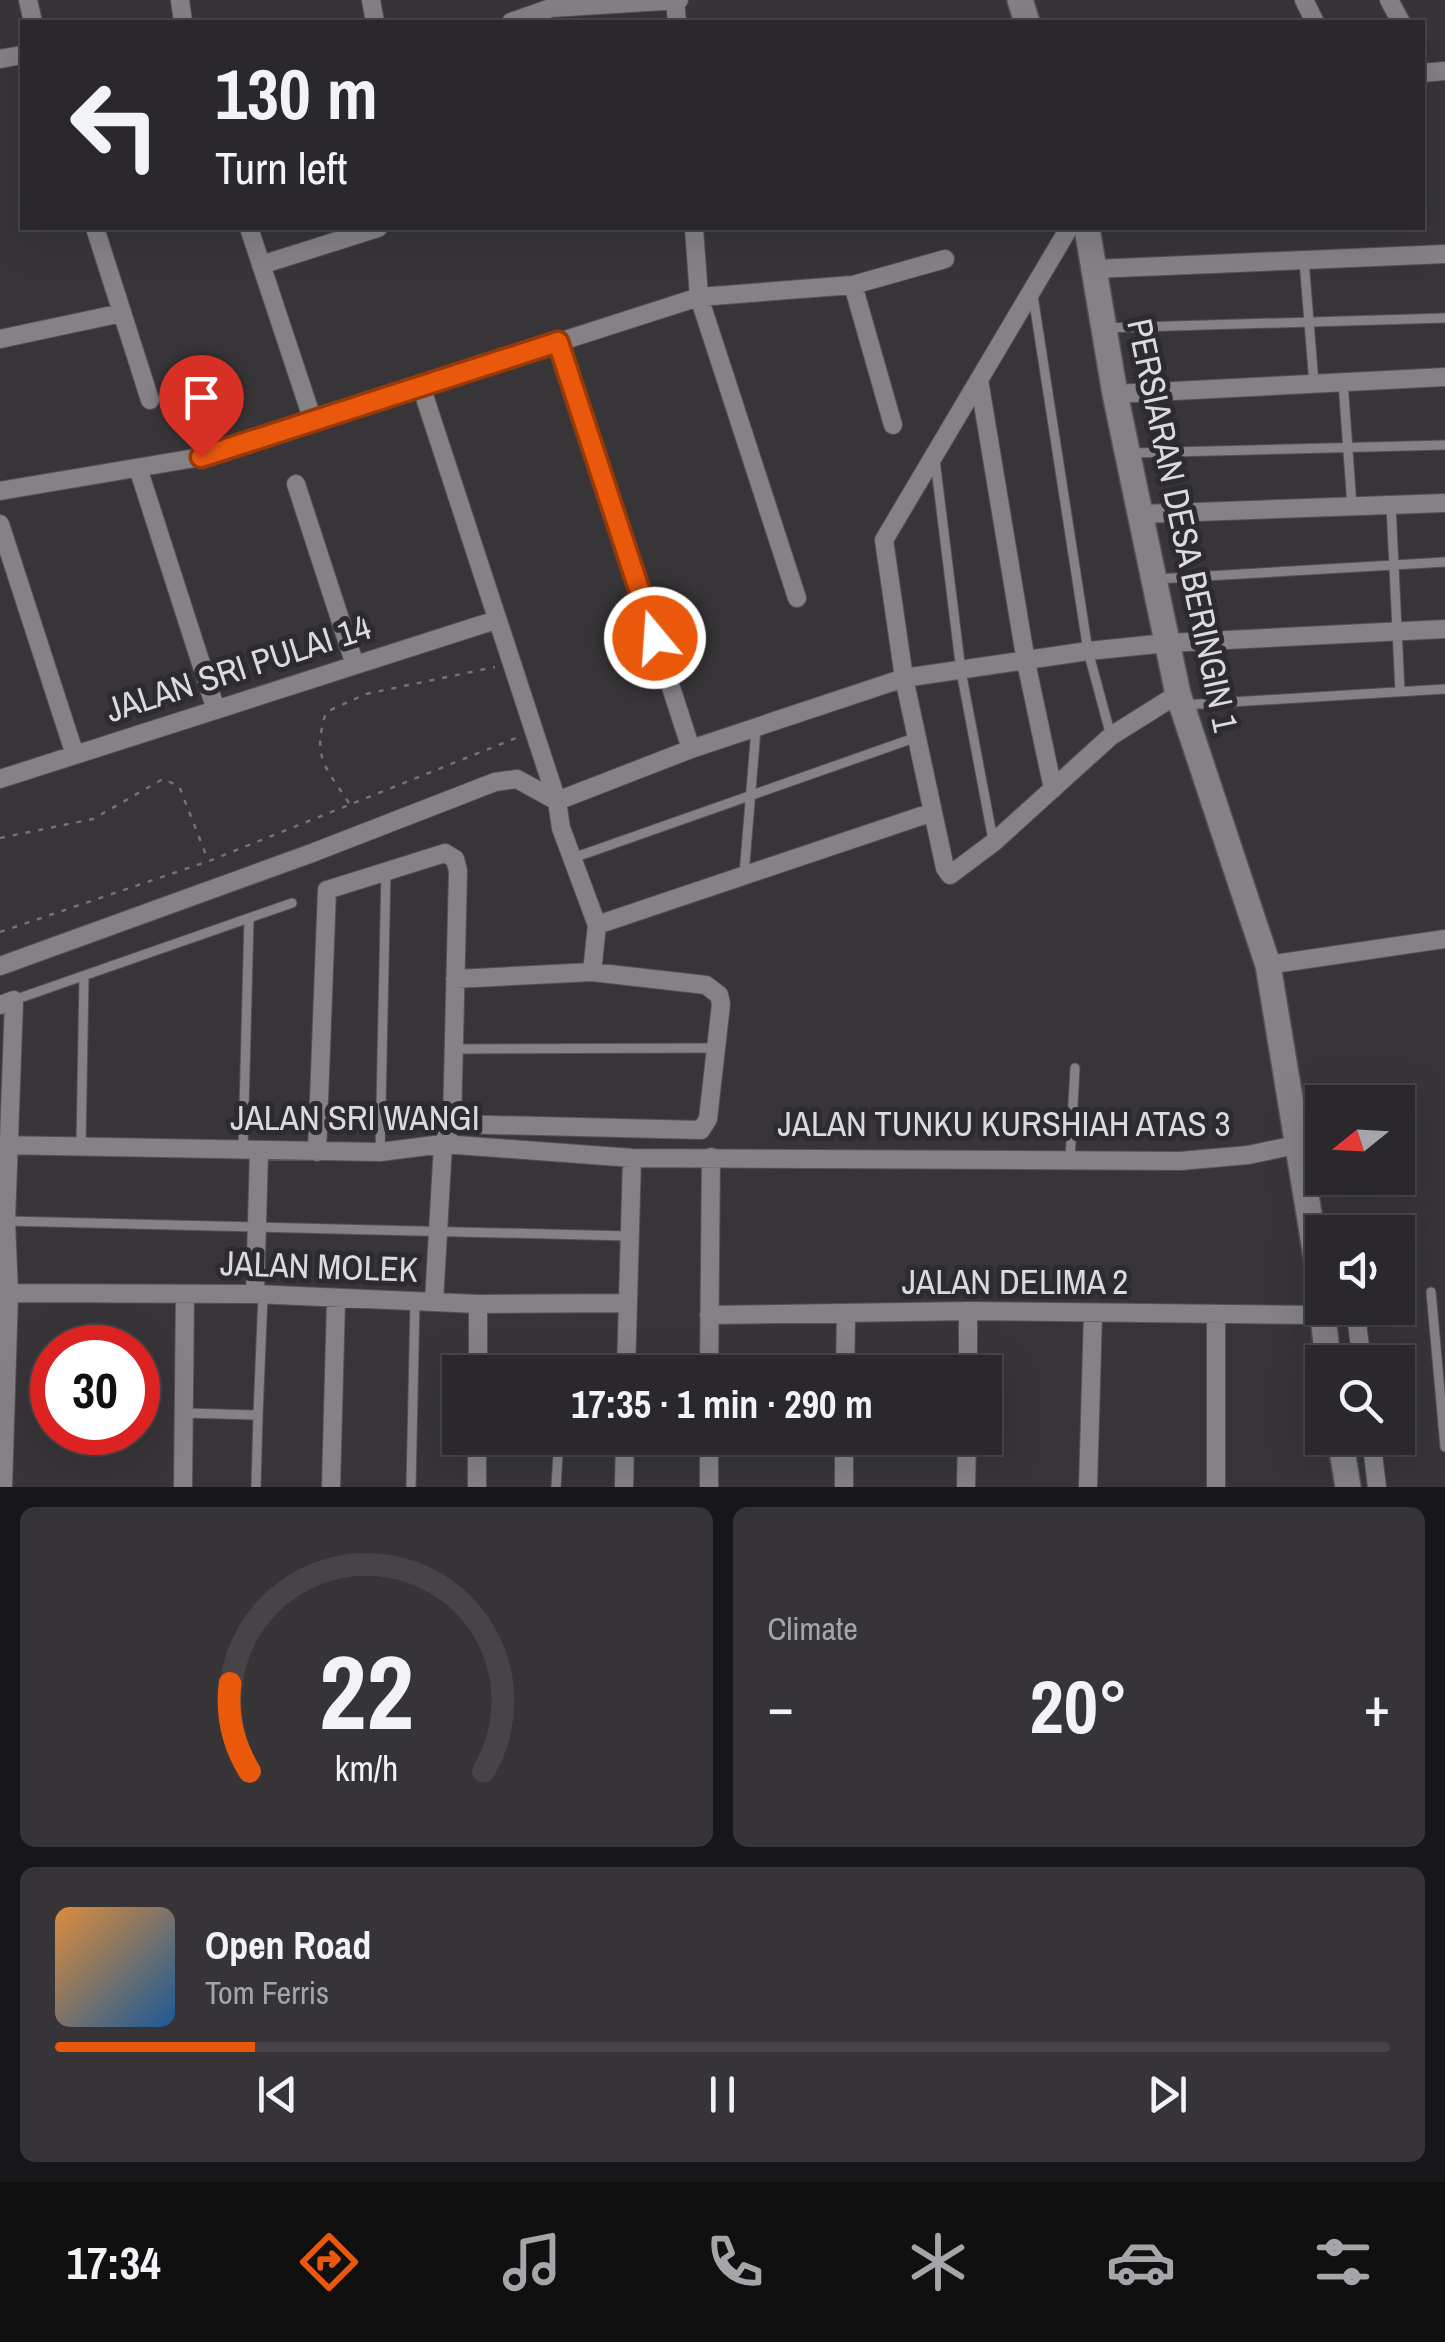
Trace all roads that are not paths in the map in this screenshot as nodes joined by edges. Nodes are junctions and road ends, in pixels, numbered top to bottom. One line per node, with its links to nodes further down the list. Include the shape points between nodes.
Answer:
1 (677, 0): 2 (street)
2 (550, 4): 3 (street)
3 (515, 20)
4 (95, 230): 18 (street)
5 (250, 230): 13 (street)
6 (372, 230): 13 (street)
7 (694, 230): 17 (street)
8 (1068, 230): 16 (street)
9 (1087, 230): 14 (main road, PERSIARAN DESA BERINGIN 1)
10 (1445, 254): 12 (street)
11 (944, 259): 15 (street)
12 (1304, 260): 14 (street); 20 (lane)
13 (261, 265): 31 (street)
14 (1093, 269): 21 (main road, PERSIARAN DESA BERINGIN 1)
15 (853, 285): 17 (street); 32 (street)
16 (1032, 290): 25 (street); 53 (lane)
17 (699, 298): 23 (street); 48 (street)
18 (122, 313): 22 (street); 30 (street)
19 (1445, 318): 20 (lane)
20 (1309, 322): 21 (lane); 27 (lane)
21 (1103, 328): 29 (main road, PERSIARAN DESA BERINGIN 1)
22 (0, 340)
23 (558, 342): 28 (street); 65 (street)
24 (1445, 377): 26 (street)
25 (979, 380): 36 (street); 54 (street)
26 (1343, 382): 27 (street); 34 (lane)
27 (1314, 384): 29 (street)
28 (421, 386): 31 (street); 49 (street)
29 (1115, 394): 35 (main road, PERSIARAN DESA BERINGIN 1)
30 (150, 400)
31 (313, 421): 37 (street, via 201,457)
32 (893, 425)
33 (1445, 445): 34 (lane)
34 (1347, 447): 35 (lane); 42 (lane)
35 (1128, 453): 43 (main road, PERSIARAN DESA BERINGIN 1)
36 (934, 456): 56 (lane); 57 (street, via 884,540)
37 (138, 468): 39 (street); 61 (street)
38 (296, 484): 55 (street)
39 (0, 491)
40 (1445, 503): 41 (street)
41 (1391, 505): 42 (street); 46 (lane)
42 (1352, 506): 43 (street)
43 (1142, 514): 47 (main road, PERSIARAN DESA BERINGIN 1)
44 (0, 524): 66 (street)
45 (1445, 562): 46 (lane)
46 (1395, 565): 47 (lane); 51 (lane)
47 (1154, 579): 52 (main road, PERSIARAN DESA BERINGIN 1)
48 (796, 598)
49 (496, 620): 55 (street, JALAN SRI PULAI 14); 70 (street)
50 (1445, 629): 51 (street)
51 (1396, 632): 52 (street); 59 (lane)
52 (1167, 643): 53 (street); 60 (main road, PERSIARAN DESA BERINGIN 1)
53 (1088, 651): 54 (street); 64 (lane)
54 (1026, 662): 56 (street); 68 (street)
55 (355, 665): 61 (street, JALAN SRI PULAI 14)
56 (961, 671): 57 (street); 72 (lane)
57 (904, 678): 62 (street); 63 (street)
58 (1445, 689): 59 (lane)
59 (1400, 691): 60 (lane)
60 (1179, 700): 64 (street); 80 (main road, PERSIARAN DESA BERINGIN 1)
61 (216, 710): 66 (street, JALAN SRI PULAI 14)
62 (756, 726): 65 (street); 69 (lane)
63 (917, 736): 69 (lane); 71 (street)
64 (1112, 736): 68 (street)
65 (691, 749): 70 (street)
66 (75, 755): 67 (street, JALAN SRI PULAI 14)
67 (0, 779)
68 (1053, 789): 72 (street)
69 (749, 798): 73 (lane); 75 (lane)
70 (557, 801): 73 (street); 81 (street, via 516,780 495,782)
71 (932, 812): 72 (street, via 950,875); 75 (street)
72 (994, 842)
73 (573, 858): 78 (street)
74 (386, 871): 84 (street, via 444,853 455,859); 95 (street, via 327,890); 96 (lane)
75 (744, 876): 78 (street)
76 (292, 903): 77 (lane)
77 (249, 918): 83 (lane); 94 (lane)
78 (597, 925): 82 (street)
79 (1445, 938): 80 (street)
80 (1268, 965): 92 (main road, PERSIARAN DESA BERINGIN 1)
81 (0, 966)
82 (592, 972): 84 (street); 86 (street, via 714,988 721,1004)
83 (84, 977): 85 (lane); 93 (lane)
84 (455, 979): 87 (street)
85 (7, 1003): 91 (street)
86 (717, 1048): 87 (lane); 89 (street, via 708,1120 700,1130)
87 (452, 1049): 89 (street)
88 (1075, 1068): 99 (lane)
89 (452, 1124): 90 (street)
90 (442, 1144): 96 (street, JALAN SRI WANGI); 98 (street, JALAN SRI WANGI); 103 (street)
91 (4, 1145): 93 (street, JALAN SRI WANGI); 101 (street)
92 (1296, 1145): 99 (street, JALAN TUNKU KURSHIAH ATAS 3, via 1180,1161); 100 (main road, PERSIARAN DESA BERINGIN 1)
93 (81, 1148): 94 (street, JALAN SRI WANGI)
94 (251, 1151): 95 (street, JALAN SRI WANGI); 102 (street)
95 (317, 1152): 96 (street, JALAN SRI WANGI)
96 (380, 1152)
97 (710, 1157): 98 (street, JALAN SRI WANGI); 99 (street, JALAN TUNKU KURSHIAH ATAS 3); 118 (street)
98 (632, 1158): 104 (street)
99 (1070, 1160)
100 (1310, 1215)
101 (6, 1221): 102 (lane); 106 (street)
102 (254, 1224): 103 (lane); 108 (street)
103 (437, 1230): 104 (lane); 111 (street)
104 (630, 1236): 112 (street)
105 (1431, 1292): 128 (lane)
106 (9, 1294): 107 (street, JALAN MOLEK); 127 (street)
107 (185, 1294): 108 (street, JALAN MOLEK); 125 (street)
108 (259, 1294): 109 (street, JALAN MOLEK); 126 (lane)
109 (336, 1300): 110 (street, JALAN MOLEK); 140 (street)
110 (415, 1301): 111 (street, JALAN MOLEK); 141 (lane)
111 (434, 1302): 113 (street, JALAN MOLEK)
112 (627, 1303): 113 (street, JALAN MOLEK); 121 (street)
113 (478, 1304): 120 (street)
114 (968, 1311): 115 (street, JALAN DELIMA 2); 116 (street, JALAN DELIMA 2); 124 (street)
115 (846, 1314): 118 (street, JALAN DELIMA 2); 123 (street)
116 (1093, 1314): 117 (street, JALAN DELIMA 2); 148 (street)
117 (1216, 1314): 119 (street, JALAN DELIMA 2); 149 (street)
118 (709, 1315): 122 (street)
119 (1305, 1315)
120 (478, 1355)
121 (626, 1355)
122 (709, 1355)
123 (845, 1355)
124 (968, 1355)
125 (186, 1413): 126 (lane); 137 (street)
126 (258, 1415): 139 (lane)
127 (2, 1434): 138 (street)
128 (1445, 1446)
129 (477, 1455): 142 (street)
130 (558, 1455): 143 (lane)
131 (625, 1455): 144 (street)
132 (709, 1455): 145 (street)
133 (844, 1455): 146 (street)
134 (967, 1455): 147 (street)
135 (1343, 1455): 150 (main road)
136 (1373, 1455): 151 (street)
137 (183, 1485)
138 (3, 1487)
139 (256, 1487)
140 (331, 1487)
141 (411, 1487)
142 (476, 1487)
143 (556, 1487)
144 (624, 1487)
145 (709, 1487)
146 (844, 1487)
147 (966, 1487)
148 (1088, 1487)
149 (1216, 1487)
150 (1348, 1487)
151 (1377, 1487)

